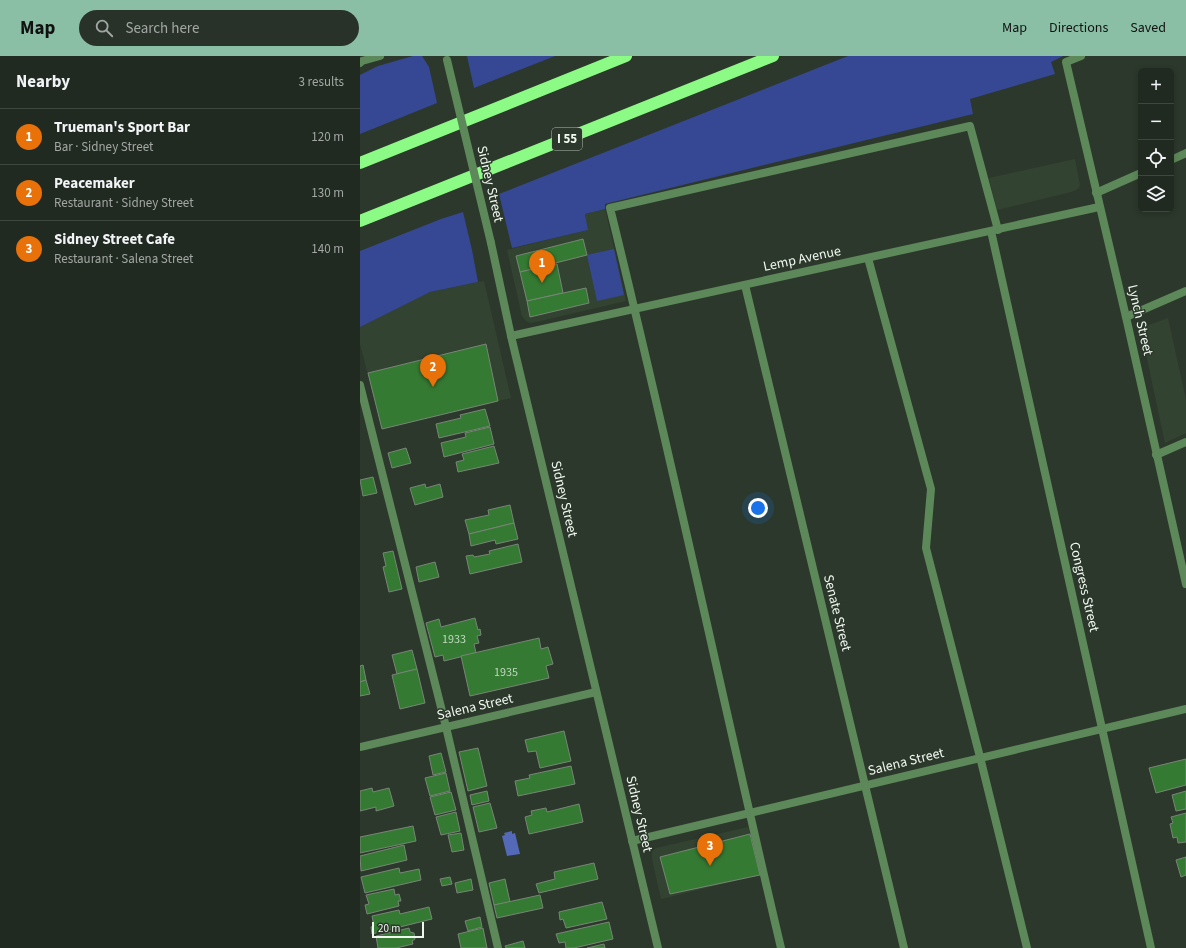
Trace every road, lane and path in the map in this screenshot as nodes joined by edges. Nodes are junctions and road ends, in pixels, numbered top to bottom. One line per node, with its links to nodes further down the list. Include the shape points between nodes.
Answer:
1 (380, 56): 6 (street)
2 (626, 56): 9 (highway)
3 (773, 56): 13 (highway, I 55)
4 (1081, 56): 11 (street, Lynch Street, via 1066,62)
5 (446, 58): 20 (street, Sidney Street, bridge)
6 (360, 63)
7 (1186, 153): 8 (street)
8 (1174, 159)
9 (360, 163)
10 (1138, 174): 11 (street)
11 (1096, 193): 12 (street, Lynch Street)
12 (1100, 207): 14 (street, Lemp Avenue); 19 (street, Lynch Street)
13 (360, 222)
14 (995, 230): 15 (street, Lemp Avenue); 18 (street, Congress Street, via 970,126 610,208); 28 (street, Congress Street)
15 (868, 258): 16 (street, Lemp Avenue); 30 (street, via 931,489 926,548)
16 (745, 285): 18 (street, Lemp Avenue); 31 (street, Senate Street)
17 (1186, 291): 19 (street)
18 (635, 309): 20 (street, Lemp Avenue); 32 (street)
19 (1126, 317): 23 (street, Lynch Street)
20 (511, 336): 25 (street, Sidney Street)
21 (360, 385): 27 (street)
22 (1186, 442): 23 (street)
23 (1156, 455): 24 (street, Lynch Street)
24 (1185, 579)
25 (596, 692): 27 (street, Salena Street); 33 (street, Sidney Street)
26 (1186, 709): 28 (street, Salena Street)
27 (446, 727): 29 (street, Salena Street); 34 (street)
28 (1102, 729): 30 (street, Salena Street); 39 (street, Congress Street)
29 (360, 747)
30 (980, 757): 31 (street, Salena Street); 38 (street)
31 (865, 785): 32 (street, Salena Street); 37 (street, Senate Street)
32 (749, 813): 33 (street, Salena Street); 36 (street)
33 (632, 841): 35 (street, Sidney Street)
34 (498, 948)
35 (658, 948)
36 (781, 948)
37 (904, 948)
38 (1027, 948)
39 (1151, 948)

